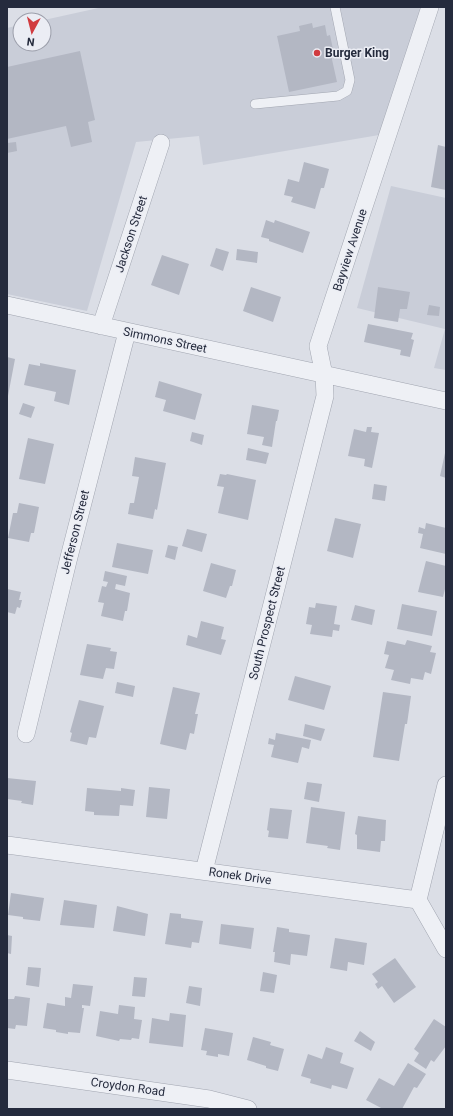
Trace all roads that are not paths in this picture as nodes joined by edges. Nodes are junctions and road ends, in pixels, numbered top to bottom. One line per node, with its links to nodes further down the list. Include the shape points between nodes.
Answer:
1 (335, 7): 3 (lane, via 350,80 347,91 338,96)
2 (430, 7): 8 (street, Bayview Avenue, via 318,346)
3 (255, 104)
4 (161, 143): 6 (street, Jackson Street)
5 (7, 305): 6 (street, Simmons Street)
6 (101, 326): 7 (street, Simmons Street)
7 (127, 332): 8 (street, Simmons Street); 10 (street, Jefferson Street)
8 (324, 375): 9 (street); 13 (street, South Prospect Street, via 325,396)
9 (446, 401)
10 (26, 734)
11 (446, 785): 14 (street)
12 (7, 845): 13 (street, Ronek Drive)
13 (204, 871): 14 (street, Ronek Drive)
14 (418, 900): 15 (street)
15 (446, 949)
16 (7, 1070): 17 (street, Croydon Road, via 209,1099)
17 (248, 1109)

